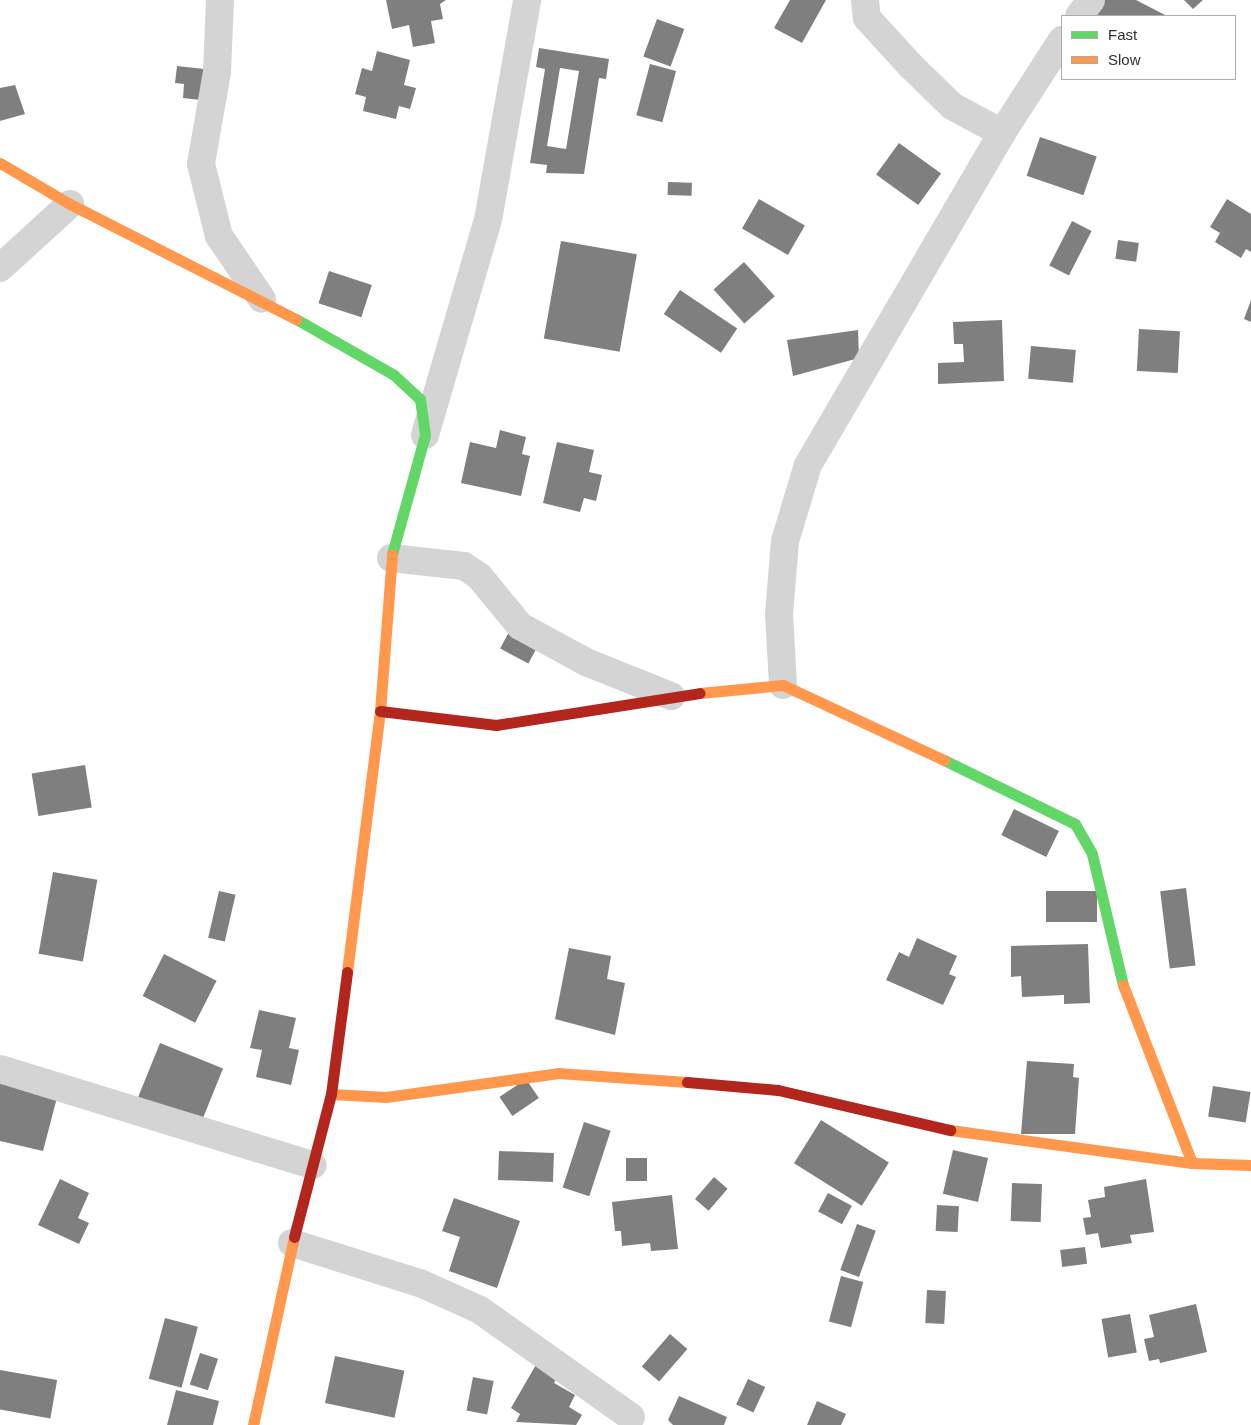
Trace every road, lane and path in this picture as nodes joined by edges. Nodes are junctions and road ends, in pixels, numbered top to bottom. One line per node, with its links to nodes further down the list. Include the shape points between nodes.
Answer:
1 (220, 0): 11 (street, via 217,72 201,164 219,236)
2 (527, 0): 12 (street, via 488,220)
3 (865, 0): 7 (street, via 867,18 910,66 952,106)
4 (1091, 0): 5 (street)
5 (1080, 15)
6 (1061, 42): 7 (street)
7 (1002, 132): 14 (street, via 808,465 785,541 780,614)
8 (0, 163): 9 (street)
9 (70, 204): 10 (street); 11 (street)
10 (0, 268)
11 (262, 299): 12 (street, via 394,375 420,399)
12 (425, 435): 13 (street)
13 (391, 558): 15 (street, via 464,566 479,576 520,626 586,662); 16 (street)
14 (783, 685): 15 (street); 19 (street, via 818,697 1075,824 1092,854 1115,964 1134,1021 1171,1102)
15 (671, 696): 16 (street, via 496,724 446,722)
16 (380, 711): 18 (street)
17 (0, 1069): 20 (street)
18 (330, 1094): 19 (street, via 386,1097 558,1073 653,1079 778,1090 975,1136); 20 (street)
19 (1192, 1163): 21 (street)
20 (313, 1165): 22 (street)
21 (1251, 1165)
22 (292, 1243): 23 (street, via 420,1283 480,1310); 24 (street)
23 (631, 1417)
24 (253, 1425)

